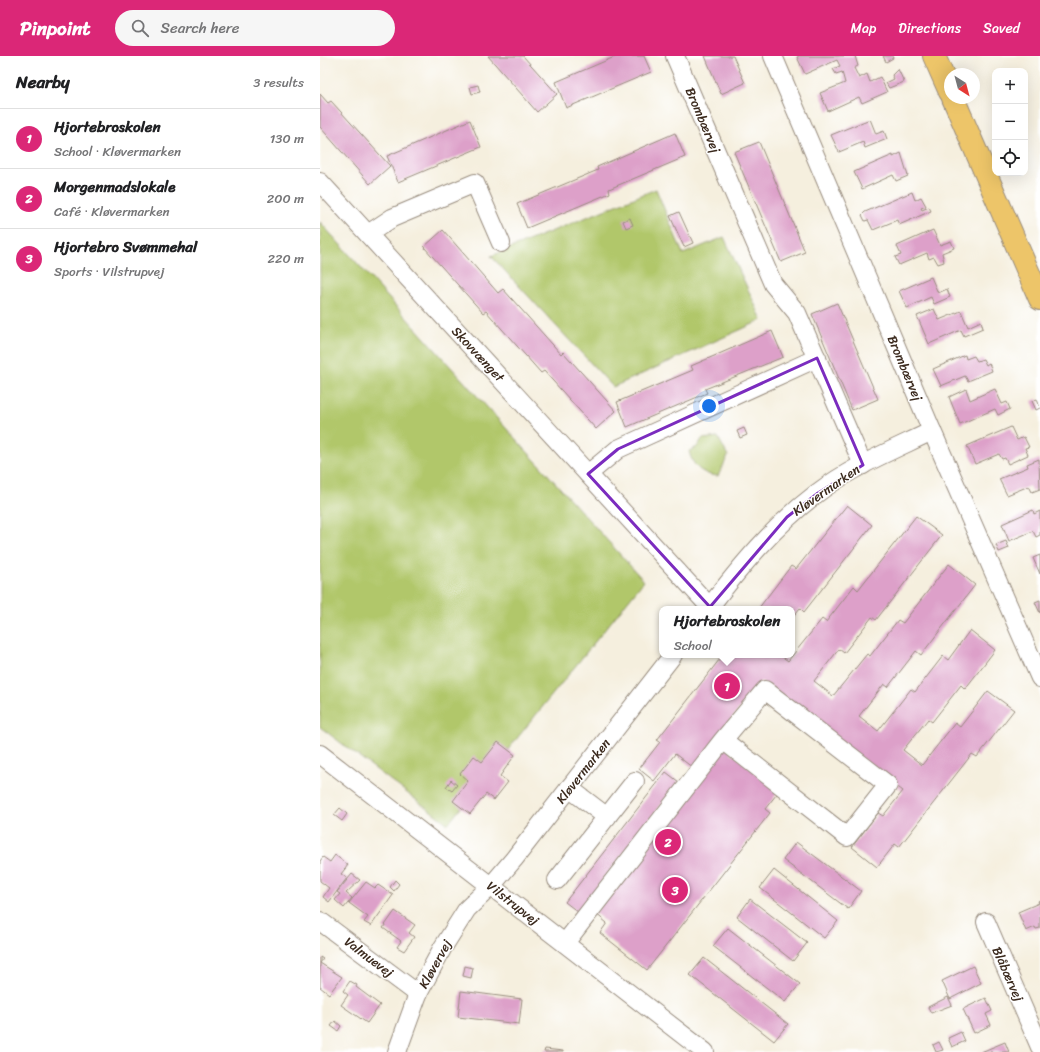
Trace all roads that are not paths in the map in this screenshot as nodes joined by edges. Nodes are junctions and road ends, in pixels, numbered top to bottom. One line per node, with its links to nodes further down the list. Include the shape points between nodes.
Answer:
1 (675, 56): 10 (street, Brombærvej, via 773,284 797,313)
2 (773, 56): 11 (street, Brombærvej)
3 (934, 56): 4 (main road)
4 (944, 78)
5 (956, 104): 9 (main road)
6 (320, 182): 7 (street, Skovvænget)
7 (368, 234): 8 (street, via 392,218 475,183); 13 (street, Skovvænget)
8 (501, 243)
9 (1040, 299)
10 (817, 358): 12 (street, Brombærvej); 13 (street, via 618,449)
11 (932, 431): 12 (street, Kløvermarken); 17 (street, Brombærvej)
12 (862, 465): 15 (street, Kløvermarken, via 818,493 787,517 761,544)
13 (588, 474): 14 (street, Skovvænget)
14 (707, 606)
15 (711, 606)
16 (671, 658): 21 (street, Kløvermarken)
17 (1040, 678)
18 (723, 740): 18 (street, via 765,690 888,785 847,837); 27 (street)
19 (320, 754): 24 (street, Vilstrupvej)
20 (635, 781): 22 (street)
21 (569, 788): 22 (street); 24 (street, Kløvermarken)
22 (607, 817): 23 (street)
23 (557, 880)
24 (491, 886): 27 (street, Vilstrupvej); 28 (street, Kløvervej, via 467,909)
25 (320, 921): 28 (street, Valmuevej)
26 (986, 922): 29 (street, Blåbærvej)
27 (565, 944): 31 (street, Vilstrupvej)
28 (418, 994): 30 (street, Kløvervej)
29 (1040, 1047)
30 (397, 1052)
31 (705, 1052)

